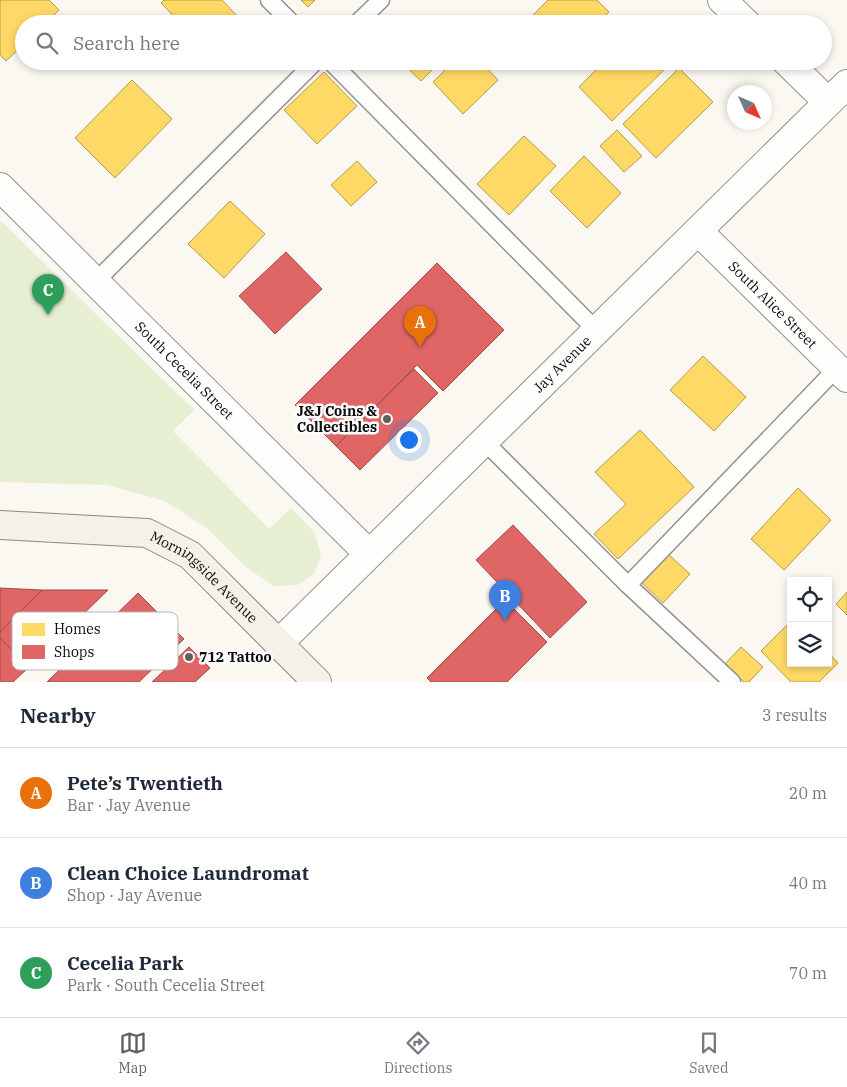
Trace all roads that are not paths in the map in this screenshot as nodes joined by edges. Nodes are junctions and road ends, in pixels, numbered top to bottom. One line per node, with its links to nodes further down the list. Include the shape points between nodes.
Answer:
1 (269, 0): 4 (lane)
2 (381, 0): 5 (lane)
3 (722, 0): 6 (street)
4 (284, 15)
5 (365, 15)
6 (738, 15)
7 (307, 70): 13 (lane)
8 (339, 70): 14 (lane)
9 (801, 70): 10 (street)
10 (838, 93): 12 (street, Jay Avenue)
11 (0, 187): 13 (street, South Cecelia Street)
12 (698, 231): 14 (street, Jay Avenue); 15 (street, South Alice Street)
13 (96, 281): 18 (street, South Cecelia Street)
14 (596, 330): 16 (street, Jay Avenue)
15 (842, 373): 19 (lane)
16 (484, 440): 18 (street, Jay Avenue); 19 (lane)
17 (0, 525): 20 (main road, Morningside Avenue, via 147,534 190,555)
18 (370, 554): 20 (street, Jay Avenue)
19 (628, 585): 22 (lane)
20 (278, 644): 21 (main road)
21 (317, 682)
22 (732, 682)

